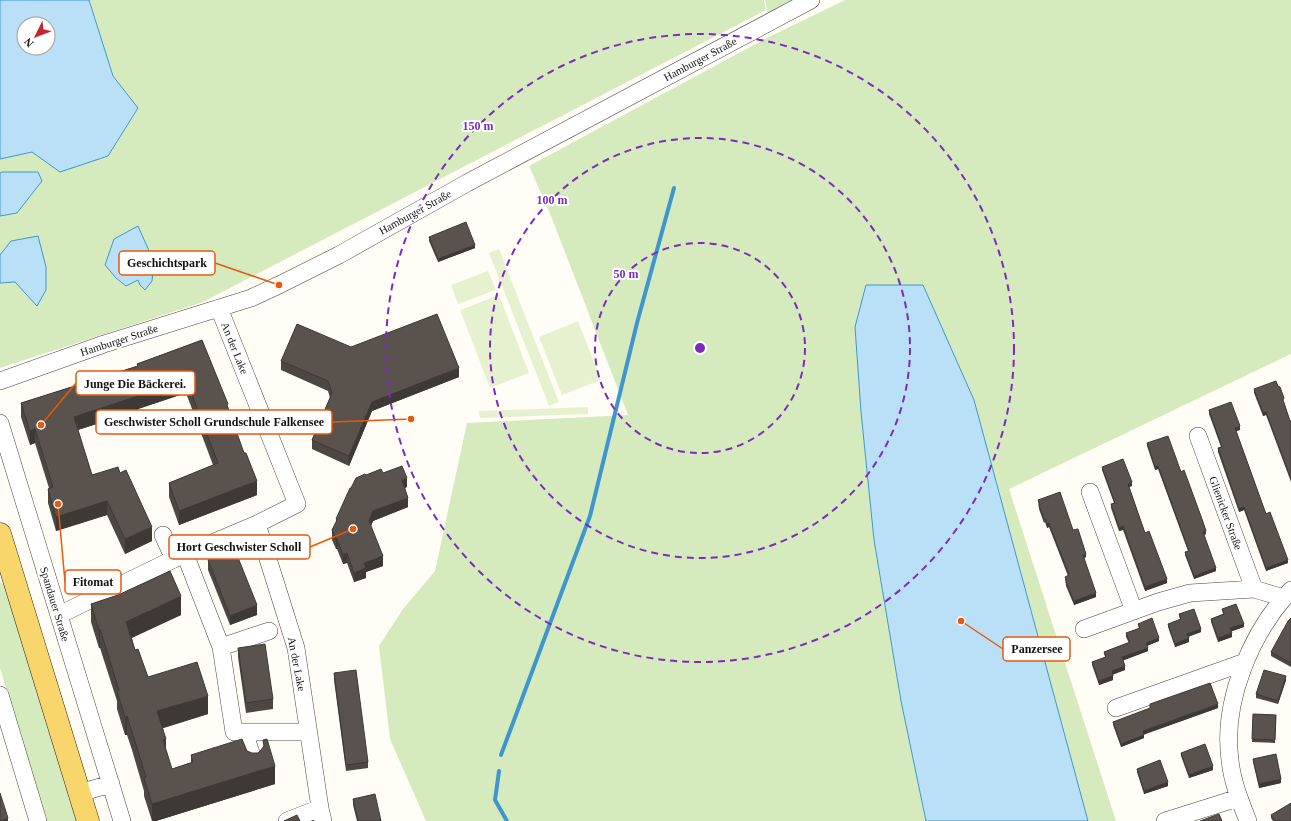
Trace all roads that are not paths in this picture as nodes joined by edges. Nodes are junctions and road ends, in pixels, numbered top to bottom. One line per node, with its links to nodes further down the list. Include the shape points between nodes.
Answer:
1 (811, 0): 2 (street, Hamburger Straße, via 467,183 339,255 251,298)
2 (219, 308): 3 (street, Hamburger Straße, via 104,344); 7 (street, An der Lake, via 297,504)
3 (0, 381)
4 (0, 423): 15 (street, Spandauer Straße)
5 (1198, 436): 12 (street, Glienicker Straße)
6 (1090, 492): 14 (street)
7 (257, 524): 10 (street, An der Lake); 23 (street, An der Lake, via 296,648)
8 (0, 534): 11 (main road)
9 (163, 535): 10 (street)
10 (179, 556): 15 (street, An der Lake); 18 (street)
11 (5, 566): 26 (main road)
12 (1254, 589): 13 (street); 14 (street, via 1190,594)
13 (1287, 594): 19 (street, via 1258,635)
14 (1134, 611): 16 (street)
15 (59, 615): 25 (street, Spandauer Straße)
16 (1084, 629)
17 (269, 631): 18 (street)
18 (221, 647): 22 (street, via 234,732)
19 (1245, 662): 21 (street); 27 (street, via 1234,695 1229,728 1230,760)
20 (0, 695): 29 (street)
21 (1116, 708)
22 (244, 732): 23 (street); 24 (street)
23 (308, 732): 28 (street, An der Lake)
24 (254, 762)
25 (111, 784): 26 (street); 31 (street, Spandauer Straße)
26 (79, 793): 30 (main road)
27 (1238, 798): 33 (street); 34 (street)
28 (322, 814): 32 (street, An der Lake)
29 (38, 821)
30 (88, 821)
31 (122, 821)
32 (287, 821)
33 (1165, 821)
34 (1248, 821)

